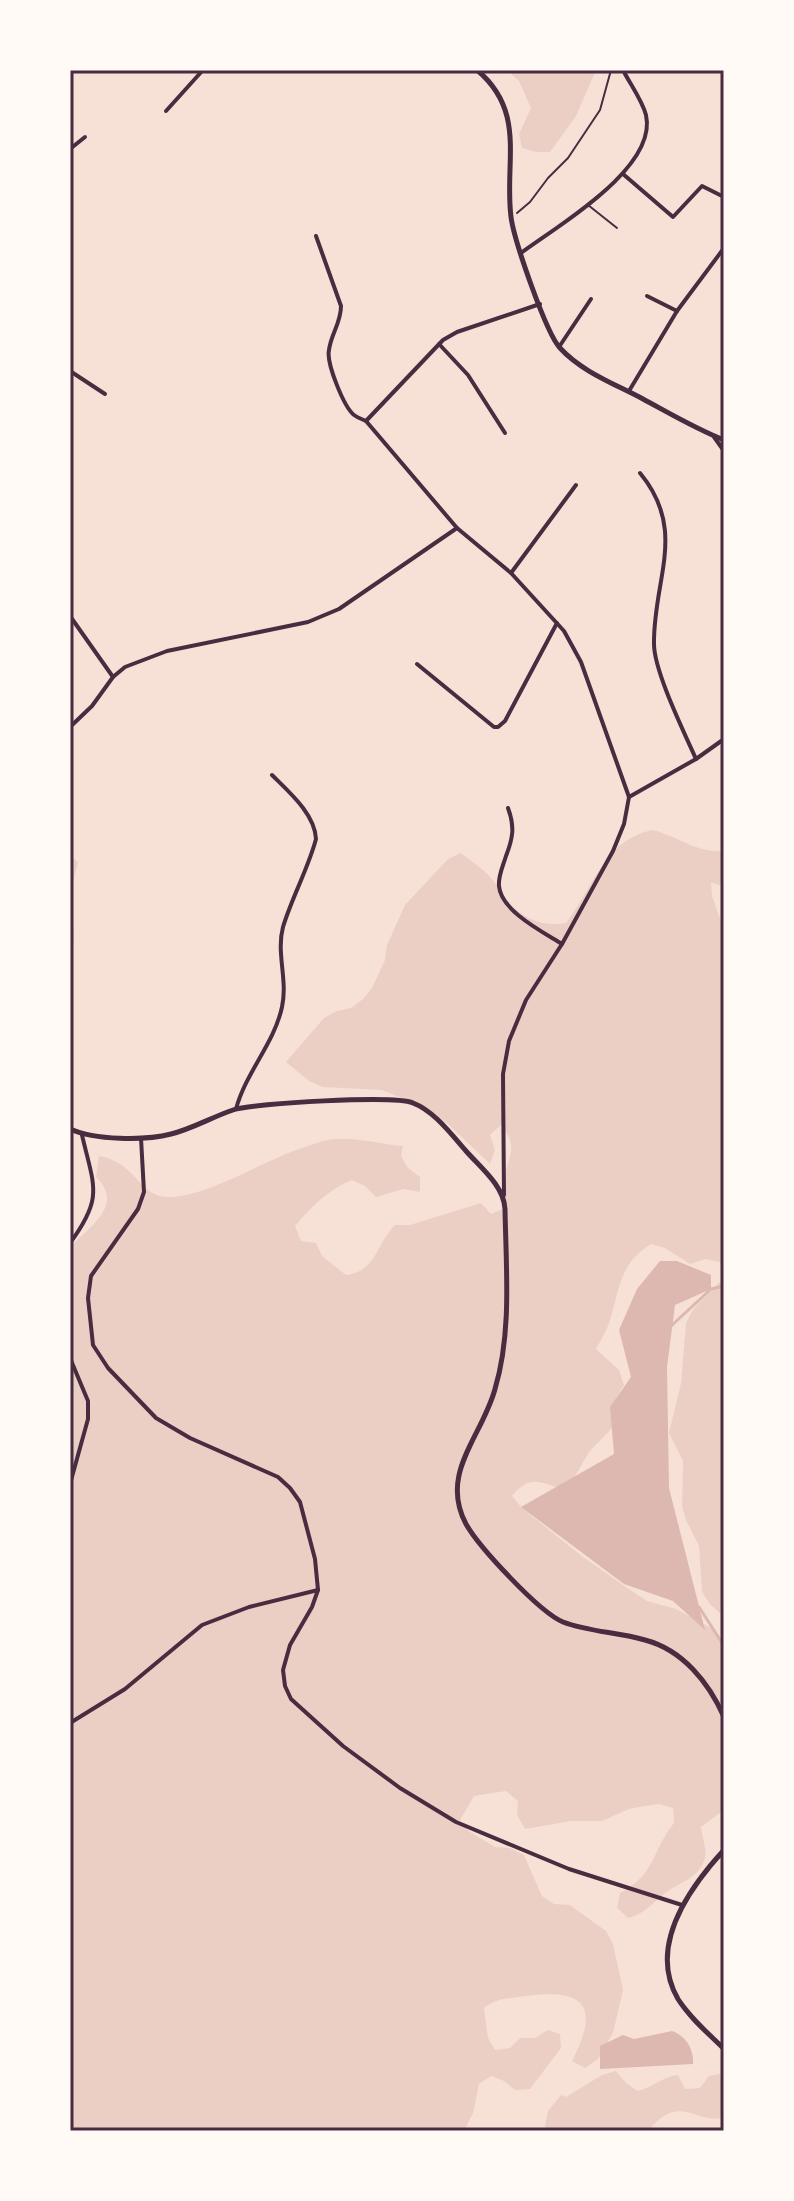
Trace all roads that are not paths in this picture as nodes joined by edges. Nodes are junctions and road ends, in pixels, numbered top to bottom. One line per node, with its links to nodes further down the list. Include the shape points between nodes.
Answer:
1 (203, 70): 4 (street)
2 (477, 70): 13 (street, via 498,91 508,118 511,217)
3 (623, 70): 7 (street, via 646,114 646,133)
4 (166, 111)
5 (85, 137): 6 (street)
6 (70, 149)
7 (623, 174): 8 (street, via 673,217 702,186); 9 (street)
8 (724, 197)
9 (587, 205): 10 (lane); 13 (street)
10 (617, 228)
11 (316, 236): 23 (street, via 341,306 329,348 331,368 348,408)
12 (724, 248): 17 (street)
13 (521, 253): 16 (street)
14 (647, 296): 17 (street)
15 (591, 299): 19 (street)
16 (540, 304): 18 (street, via 457,332); 19 (street)
17 (677, 311): 21 (street)
18 (439, 344): 23 (street); 24 (street, via 468,375)
19 (559, 347): 21 (street, via 588,371)
20 (70, 371): 22 (street)
21 (629, 391): 25 (street)
22 (105, 394)
23 (366, 421): 30 (street)
24 (505, 433)
25 (712, 435): 26 (street); 27 (street)
26 (724, 440)
27 (724, 451)
28 (640, 473): 38 (street, via 661,505 665,526 653,646)
29 (576, 485): 31 (street)
30 (457, 528): 31 (street); 35 (street, via 339,609 308,622 167,651)
31 (511, 573): 33 (street)
32 (70, 616): 35 (street)
33 (557, 623): 34 (street, via 498,727); 40 (street, via 581,662)
34 (417, 664)
35 (113, 677): 36 (street)
36 (70, 727)
37 (724, 739): 38 (street)
38 (696, 759): 40 (street)
39 (272, 775): 43 (street, via 306,812 316,839 283,927 282,1008)
40 (629, 797): 42 (street, via 613,851)
41 (508, 808): 42 (street, via 514,829 500,872 501,896)
42 (562, 944): 47 (street, via 526,1000 509,1041 503,1074)
43 (236, 1109): 46 (street, via 171,1134); 47 (street, via 359,1100 411,1102 446,1129)
44 (70, 1129): 45 (street)
45 (82, 1135): 46 (street); 48 (street, via 94,1185 93,1206)
46 (141, 1138): 51 (street, via 144,1192 138,1209 91,1276 93,1345 156,1418 278,1477 290,1488 300,1502)
47 (504, 1195): 52 (street, via 503,1358 495,1392 459,1471 458,1507 480,1544 548,1613 560,1621 647,1640 672,1651 694,1668)
48 (70, 1243)
49 (70, 1358): 50 (street, via 88,1401)
50 (70, 1484)
51 (318, 1590): 53 (street, via 202,1625 125,1689); 55 (street, via 283,1670 291,1699 305,1714 400,1788 456,1822 569,1869)
52 (724, 1717)
53 (70, 1723)
54 (724, 1850): 55 (street)
55 (682, 1905): 56 (street, via 668,1943 671,1980 689,2013)
56 (724, 2049)

